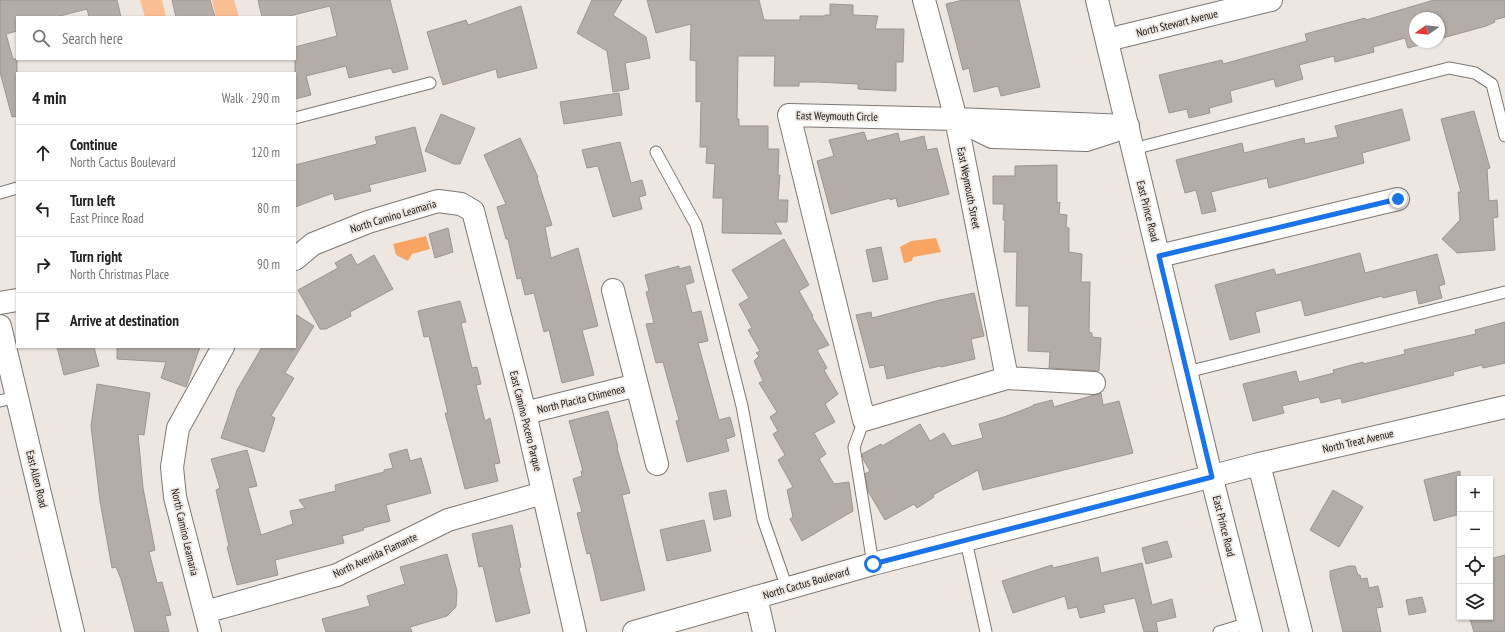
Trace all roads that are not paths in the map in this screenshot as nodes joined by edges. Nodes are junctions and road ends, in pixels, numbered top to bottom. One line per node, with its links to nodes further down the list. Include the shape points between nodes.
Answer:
1 (924, 0): 7 (street, East Weymouth Street)
2 (1097, 0): 4 (street, East Prince Road)
3 (1271, 0): 4 (street, North Stewart Avenue)
4 (1107, 40): 8 (street, East Prince Road)
5 (430, 83): 6 (lane)
6 (296, 118)
7 (956, 119): 8 (street, via 992,137 1086,140); 25 (street, East Weymouth Street); 31 (street, East Weymouth Circle, via 789,115)
8 (1128, 126): 10 (street, East Prince Road)
9 (1505, 136): 10 (lane, via 1492,84 1475,73 1449,68)
10 (1133, 149): 16 (street, East Prince Road)
11 (656, 152): 38 (lane, via 696,225 742,406 763,519)
12 (16, 188): 13 (lane)
13 (0, 192)
14 (1398, 199): 16 (street)
15 (473, 211): 17 (street, North Camino Leamaria, via 460,204 438,201 368,222 313,244); 30 (street, East Camino Pocero Parque)
16 (1159, 256): 24 (street, East Prince Road)
17 (296, 258)
18 (613, 290): 27 (street, North Placita Chimenea)
19 (1505, 292): 24 (lane)
20 (16, 300): 21 (street)
21 (0, 303)
22 (0, 326): 28 (street, East Allen Road)
23 (222, 348): 40 (street, North Camino Leamaria, via 178,428 172,467 175,497)
24 (1187, 372): 34 (street, East Prince Road)
25 (1007, 378): 26 (street); 31 (street)
26 (1094, 384)
27 (637, 385): 30 (street, North Placita Chimenea); 32 (street, North Placita Chimenea)
28 (8, 399): 42 (street, East Allen Road)
29 (1505, 407): 33 (street, North Treat Avenue)
30 (525, 413): 35 (street, East Camino Pocero Parque)
31 (864, 420): 37 (lane, via 854,447)
32 (657, 464)
33 (1259, 464): 34 (street, North Treat Avenue); 48 (street)
34 (1212, 477): 36 (street, North Cactus Boulevard); 41 (street, East Prince Road)
35 (543, 492): 40 (street, North Avenida Flamante, via 448,520 337,575); 43 (street, East Camino Pocero Parque)
36 (966, 541): 37 (street, North Cactus Boulevard); 46 (lane)
37 (873, 564): 38 (street, North Cactus Boulevard)
38 (787, 588): 39 (street, North Cactus Boulevard)
39 (756, 597): 44 (street, North Cactus Boulevard); 45 (street)
40 (208, 622)
41 (1250, 628): 47 (lane)
42 (73, 632)
43 (575, 632)
44 (634, 632)
45 (764, 632)
46 (986, 632)
47 (1219, 632)
48 (1301, 632)

